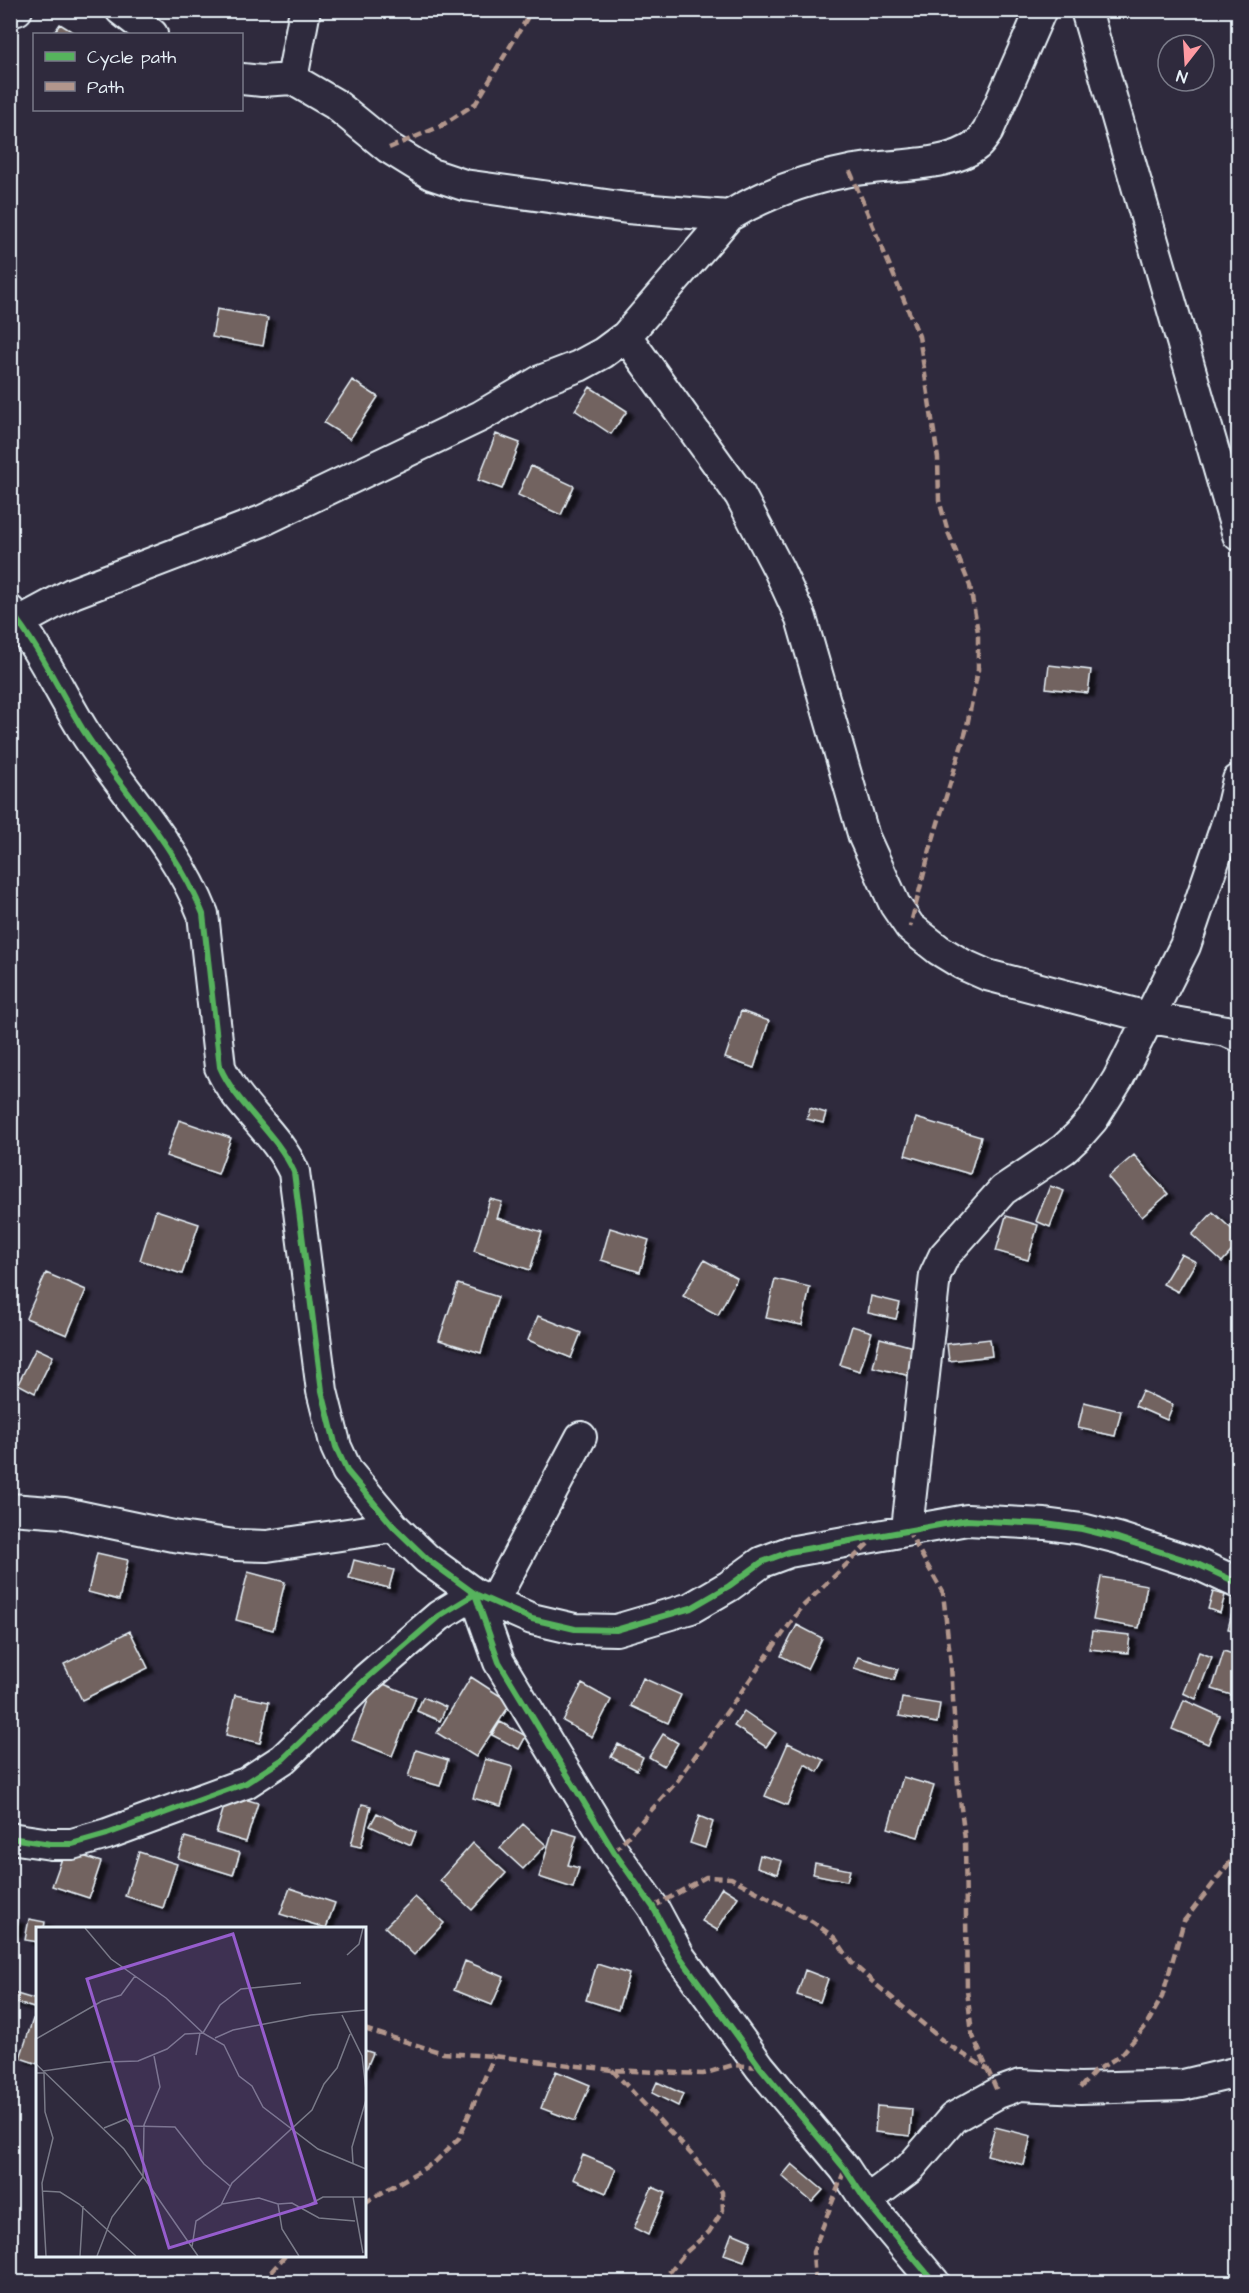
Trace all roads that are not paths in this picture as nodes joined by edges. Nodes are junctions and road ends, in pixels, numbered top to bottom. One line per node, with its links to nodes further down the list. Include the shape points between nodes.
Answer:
1 (16, 10): 6 (street)
2 (121, 10): 7 (street)
3 (305, 10): 9 (street)
4 (1041, 10): 10 (street, via 988,131 977,145 938,160 850,171 789,188)
5 (1086, 10): 12 (street)
6 (10, 12)
7 (151, 33)
8 (243, 79): 9 (street)
9 (292, 79): 10 (street, via 335,104 389,148 431,174 464,185 616,206)
10 (729, 216): 11 (street)
11 (626, 336): 13 (street, via 579,366 540,381 481,416 262,521 73,593); 15 (street, via 740,495 779,570 801,618 864,837 895,905 910,927 962,964 987,975)
12 (1239, 535)
13 (14, 620): 19 (street, via 197,898 203,914 219,1066 227,1084 285,1151 294,1172 322,1391 336,1447 347,1471)
14 (1239, 780): 15 (street, via 1185,946)
15 (1151, 1018): 16 (street); 20 (street, via 1118,1079 1079,1135 1003,1190 944,1256 930,1299)
16 (1239, 1036)
17 (581, 1437): 22 (street)
18 (10, 1509): 19 (street, via 64,1513 235,1545 267,1546)
19 (394, 1527): 22 (street, via 427,1559)
20 (907, 1529): 21 (street, via 967,1520 1082,1529 1195,1563); 22 (street, via 789,1552 762,1562 691,1608 616,1630 575,1629 532,1619)
21 (1239, 1583)
22 (484, 1598): 23 (street, via 439,1616 283,1759 246,1783 72,1844); 25 (street, via 500,1662 680,1957 760,2067 845,2169)
23 (10, 1838)
24 (1239, 2072): 25 (street, via 1183,2085 1020,2085 953,2118 910,2168)
25 (866, 2201): 26 (street)
26 (934, 2283)

